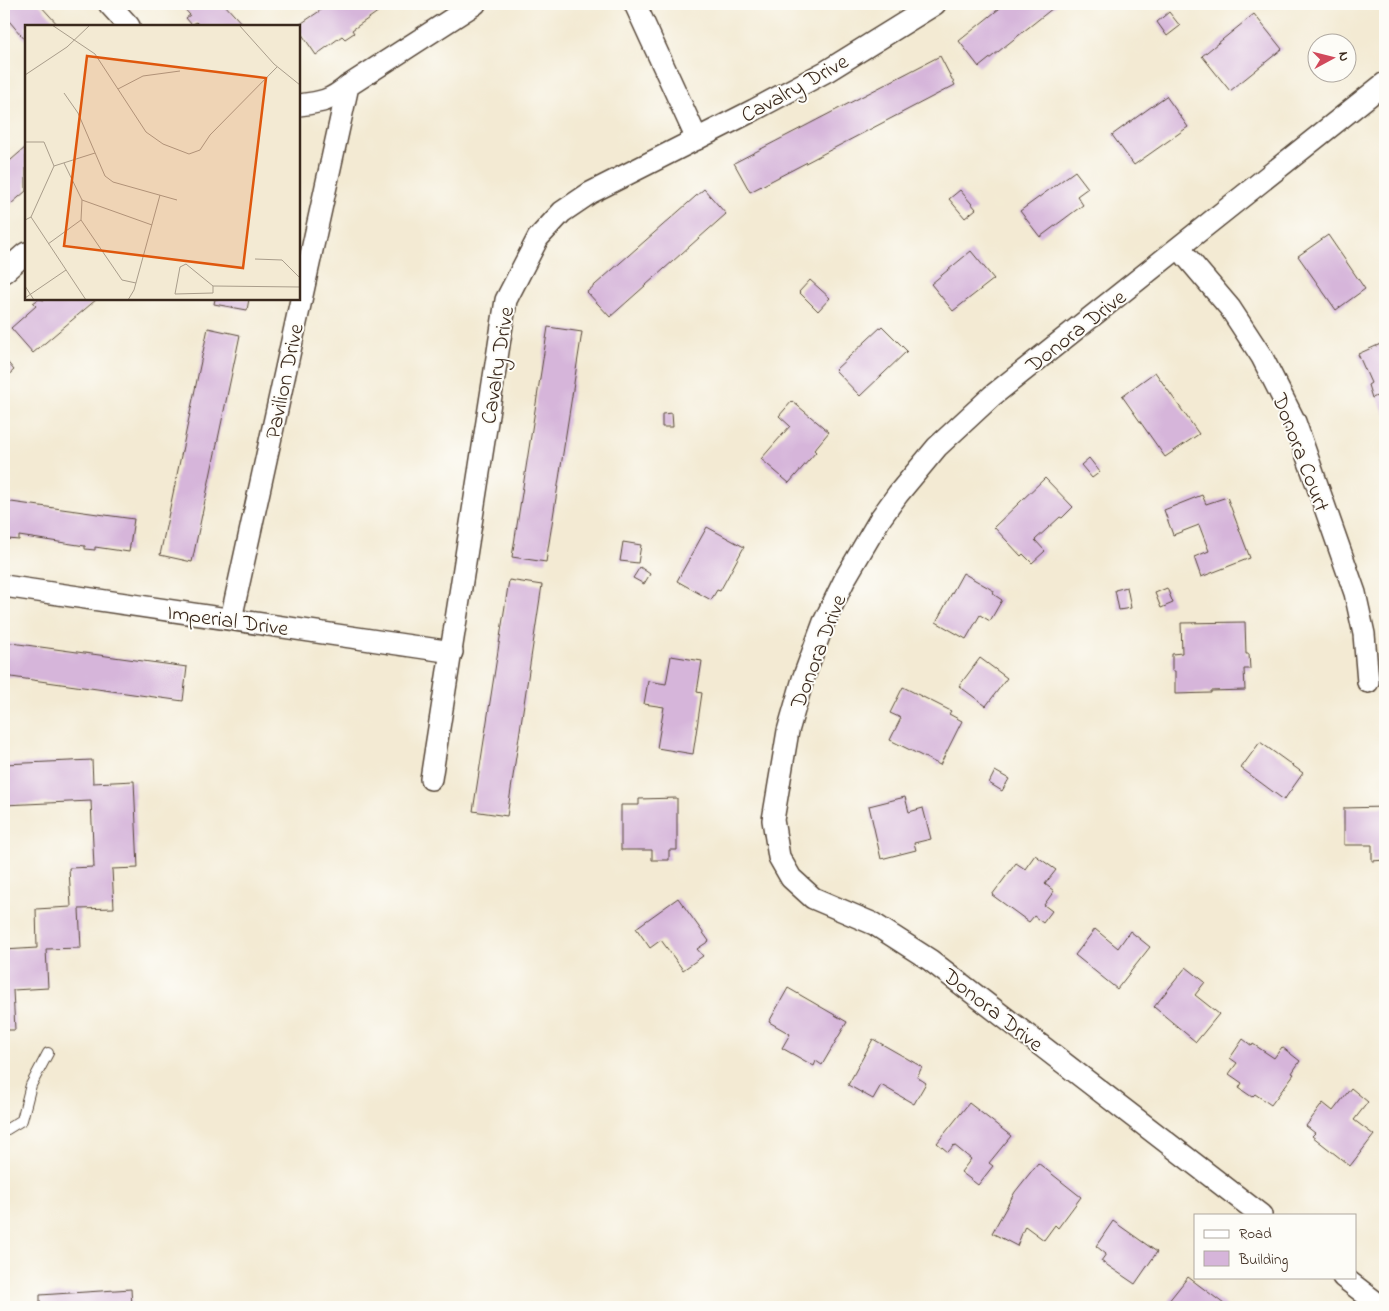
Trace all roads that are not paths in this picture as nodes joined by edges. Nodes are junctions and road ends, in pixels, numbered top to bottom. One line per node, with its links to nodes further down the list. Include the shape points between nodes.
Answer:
1 (109, 4): 5 (street)
2 (475, 4): 7 (street)
3 (635, 4): 9 (street)
4 (935, 4): 9 (street, Cavalry Drive, via 827,71)
5 (128, 25)
6 (1385, 83): 10 (street, Donora Drive)
7 (348, 86): 8 (street, via 334,98); 14 (street, Pavilion Drive)
8 (300, 105)
9 (696, 139): 15 (street, Cavalry Drive, via 590,193 562,212 538,238 506,300)
10 (1179, 248): 16 (street, Donora Court, via 1230,308 1262,357 1294,422 1355,593 1364,634); 20 (street, Donora Drive, via 992,396 937,447 884,513 824,622 803,679 788,731 773,820 779,857 791,878 813,898 874,924 930,960)
11 (25, 254): 12 (street)
12 (4, 272)
13 (4, 586): 14 (street, Imperial Drive)
14 (231, 619): 15 (street, Imperial Drive)
15 (452, 652): 17 (street, Cavalry Drive)
16 (1368, 682)
17 (431, 779)
18 (48, 1053): 19 (lane, via 31,1085 22,1120)
19 (4, 1131)
20 (1260, 1214)
21 (1344, 1278): 22 (street)
22 (1382, 1307)

